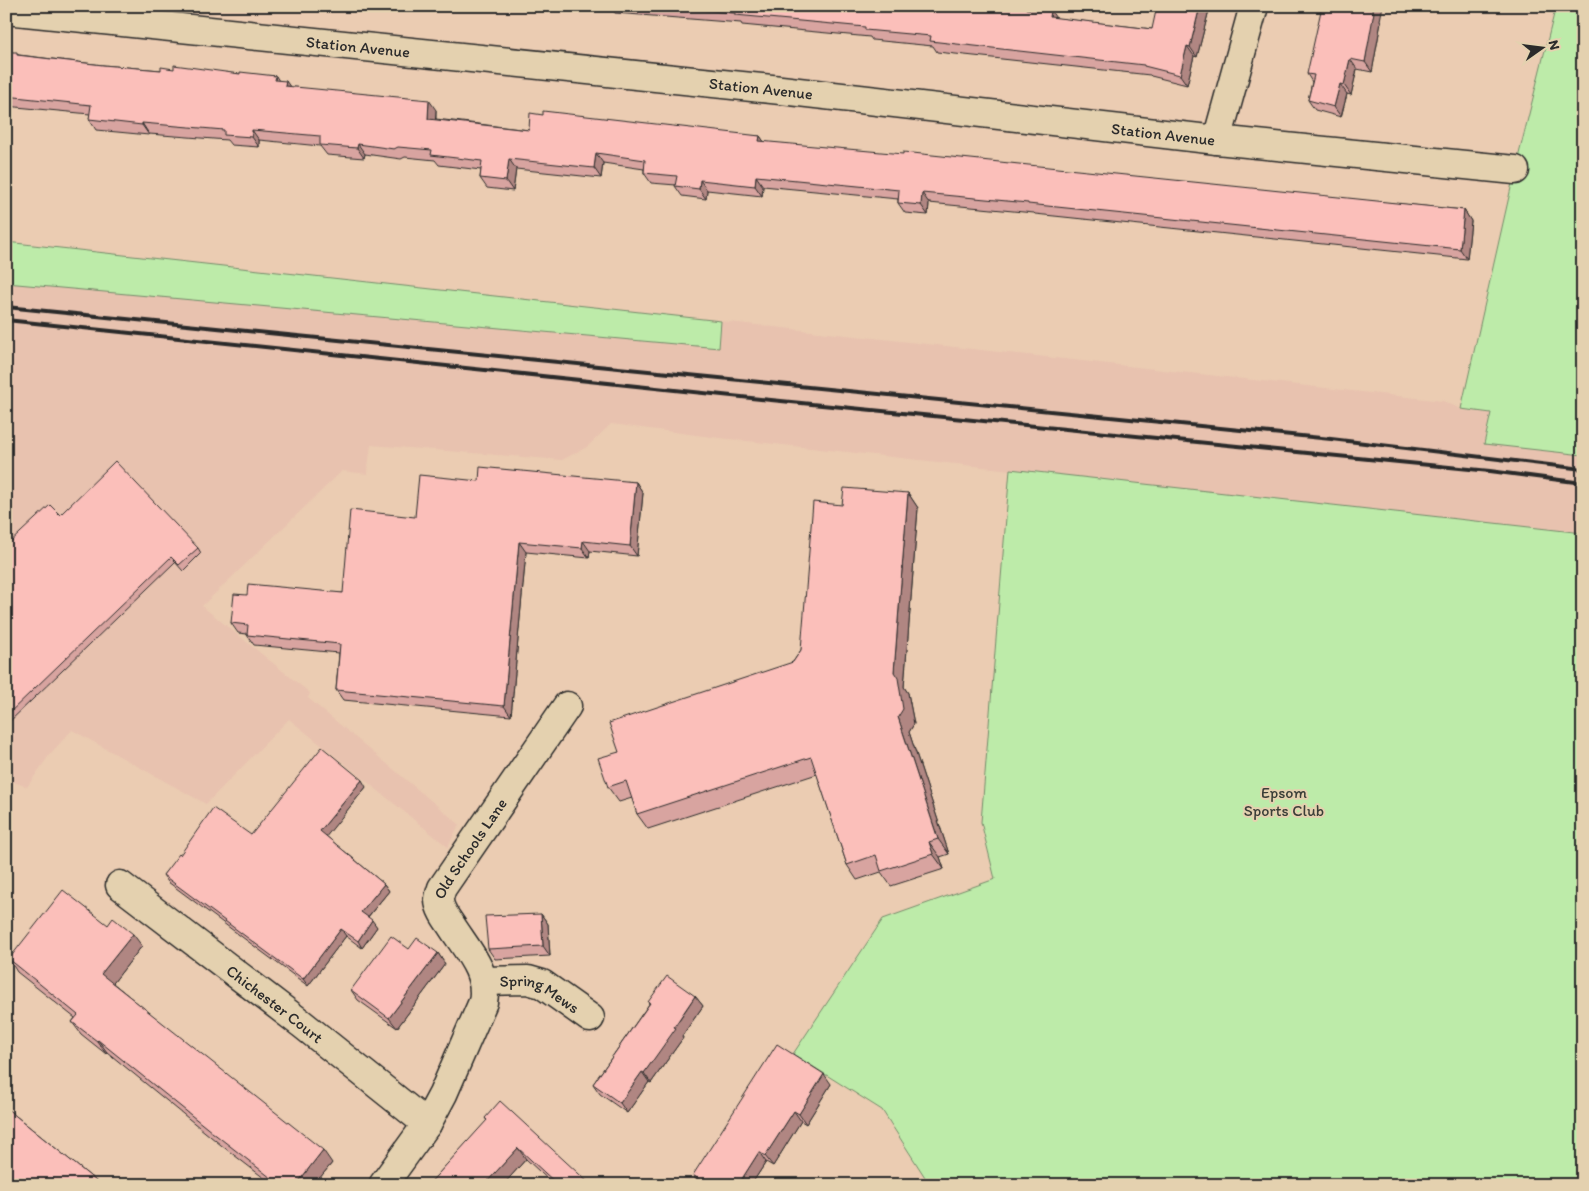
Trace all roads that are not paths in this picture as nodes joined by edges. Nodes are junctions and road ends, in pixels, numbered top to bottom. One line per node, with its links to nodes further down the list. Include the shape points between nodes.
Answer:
1 (1254, 6): 3 (street)
2 (6, 10): 3 (street, Station Avenue, via 781,90)
3 (1217, 140): 4 (street, Station Avenue)
4 (1515, 170)
5 (567, 706): 7 (street, Old Schools Lane, via 442,888 439,900 444,915 478,966)
6 (120, 885): 9 (street, Chichester Court)
7 (484, 981): 8 (street, Spring Mews, via 528,980 542,984); 9 (street, via 483,1002)
8 (590, 1018)
9 (427, 1124): 10 (street)
10 (383, 1185)

